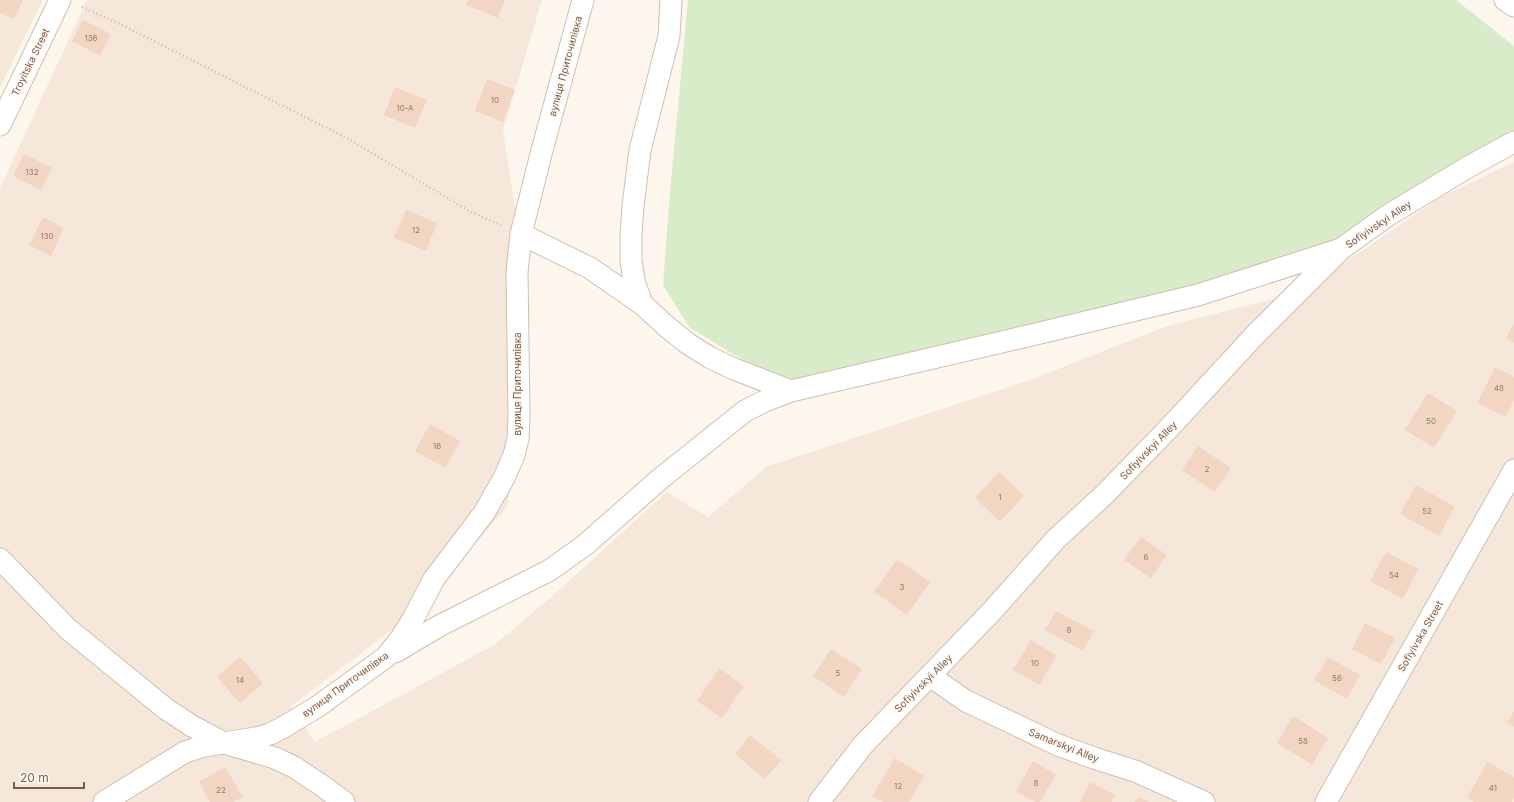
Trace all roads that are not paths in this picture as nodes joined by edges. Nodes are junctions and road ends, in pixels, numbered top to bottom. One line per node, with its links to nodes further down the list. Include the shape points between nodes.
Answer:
1 (60, 0): 6 (street, Troyitska Street)
2 (584, 0): 8 (street, вулиця Приточилівка)
3 (671, 0): 10 (street, via 669,36 640,150 633,206 631,260 634,281)
4 (1505, 0): 5 (street)
5 (1514, 6)
6 (0, 125)
7 (1514, 142): 9 (street, Sofiyivskyi Alley, via 1387,216)
8 (521, 234): 10 (street, via 590,268); 14 (street, вулиця Приточилівка, via 517,272 519,417 514,455 484,513 434,579 413,619)
9 (1341, 249): 11 (street, via 1198,295); 15 (street, Sofiyivskyi Alley, via 1254,336 1106,494 1056,539)
10 (642, 304): 11 (street, via 687,343 709,357)
11 (791, 391): 14 (street, via 745,411 660,479 585,545 550,570 439,626)
12 (1514, 470): 21 (street, Sofiyivska Street)
13 (0, 559): 16 (street, via 68,629 166,709)
14 (386, 657): 16 (street, вулиця Приточилівка, via 317,707 282,728 256,738)
15 (930, 676): 19 (street, Sofiyivskyi Alley, via 863,745); 20 (street, Samarskyi Alley, via 966,701 1058,745 1135,771)
16 (224, 743): 17 (street, вулиця Приточилівка, via 185,752); 18 (street, via 275,758 294,767)
17 (104, 802)
18 (344, 802)
19 (819, 802)
20 (1204, 802)
21 (1326, 802)

